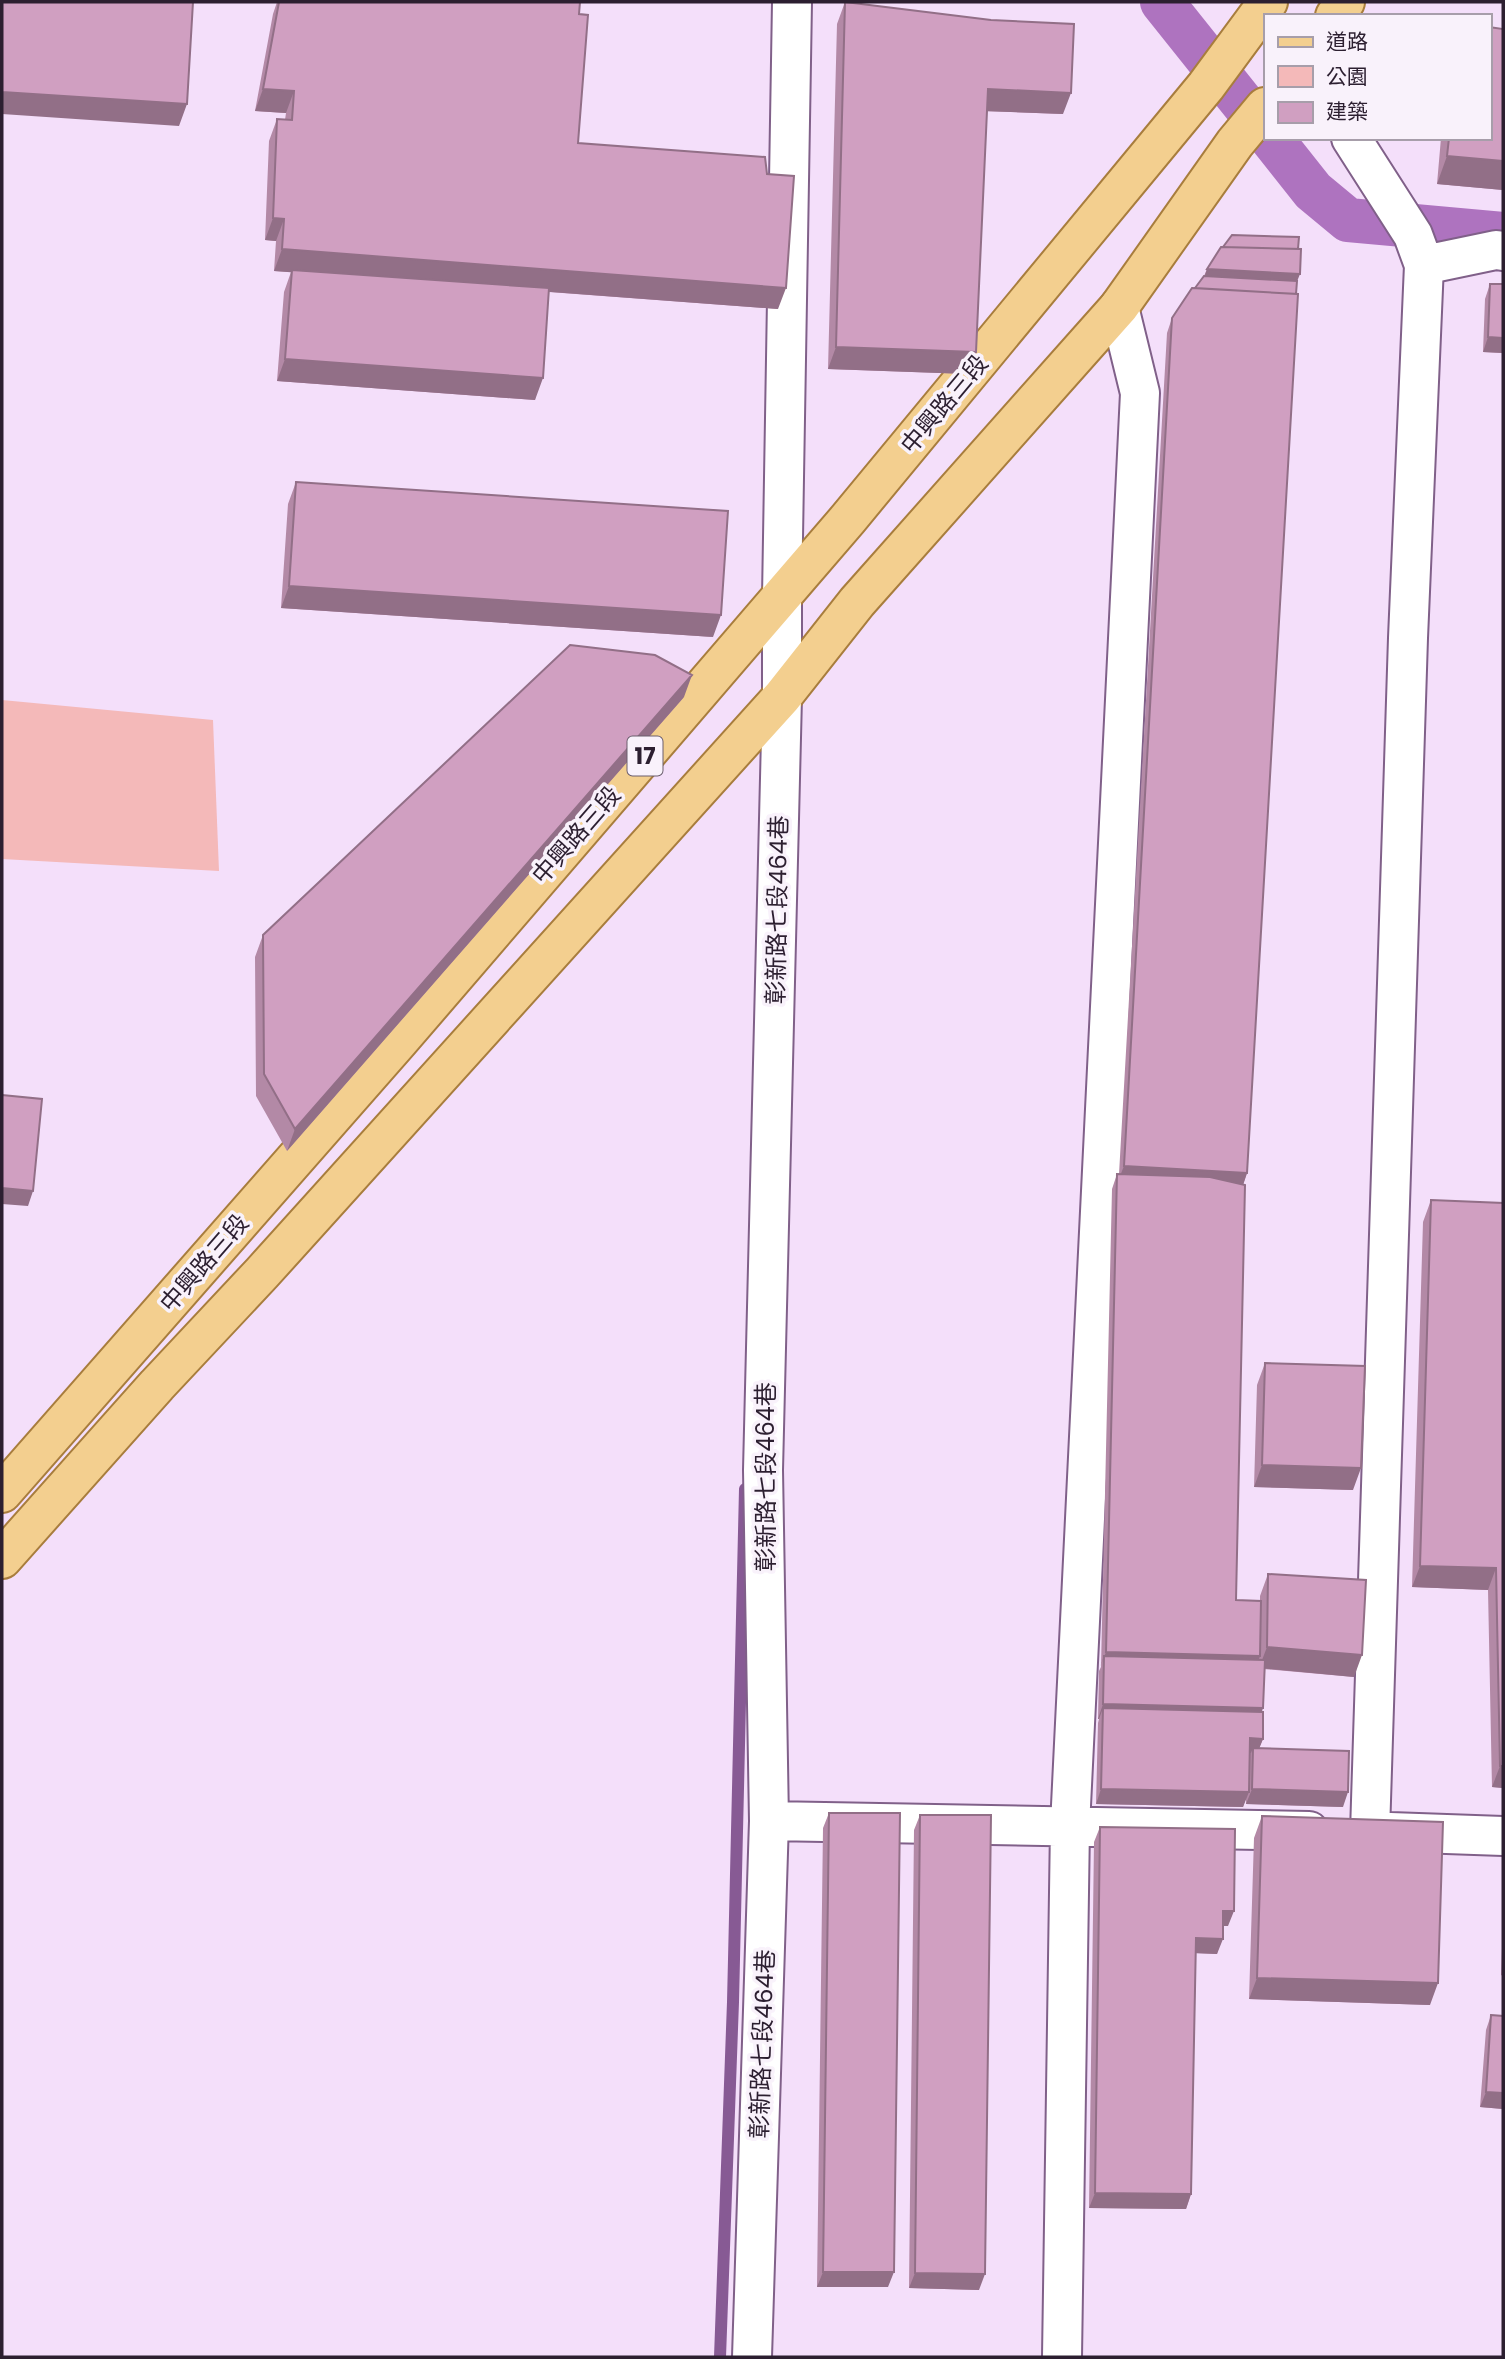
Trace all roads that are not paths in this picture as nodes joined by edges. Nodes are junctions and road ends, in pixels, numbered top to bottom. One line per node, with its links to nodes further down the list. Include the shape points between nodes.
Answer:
1 (792, 2): 8 (street, 彰新路七段464巷)
2 (1263, 14): 8 (main road, 中興路三段 / 17)
3 (1264, 108): 7 (main road, 中興路三段 / 17)
4 (1352, 140): 5 (street)
5 (1418, 250): 6 (street); 14 (street)
6 (1503, 251)
7 (1119, 307): 9 (main road, 中興路三段 / 17, via 857,602); 13 (street, via 1140,393)
8 (782, 597): 9 (street, 彰新路七段464巷); 10 (main road, 中興路三段 / 17)
9 (782, 697): 11 (main road, 中興路三段 / 17); 12 (street, 彰新路七段464巷, via 763,1470)
10 (2, 1493)
11 (2, 1559)
12 (769, 1821): 13 (street); 16 (street, 彰新路七段464巷)
13 (1070, 1825): 14 (street); 17 (street)
14 (1370, 1832): 15 (street)
15 (1503, 1836)
16 (752, 2357)
17 (1062, 2357)

